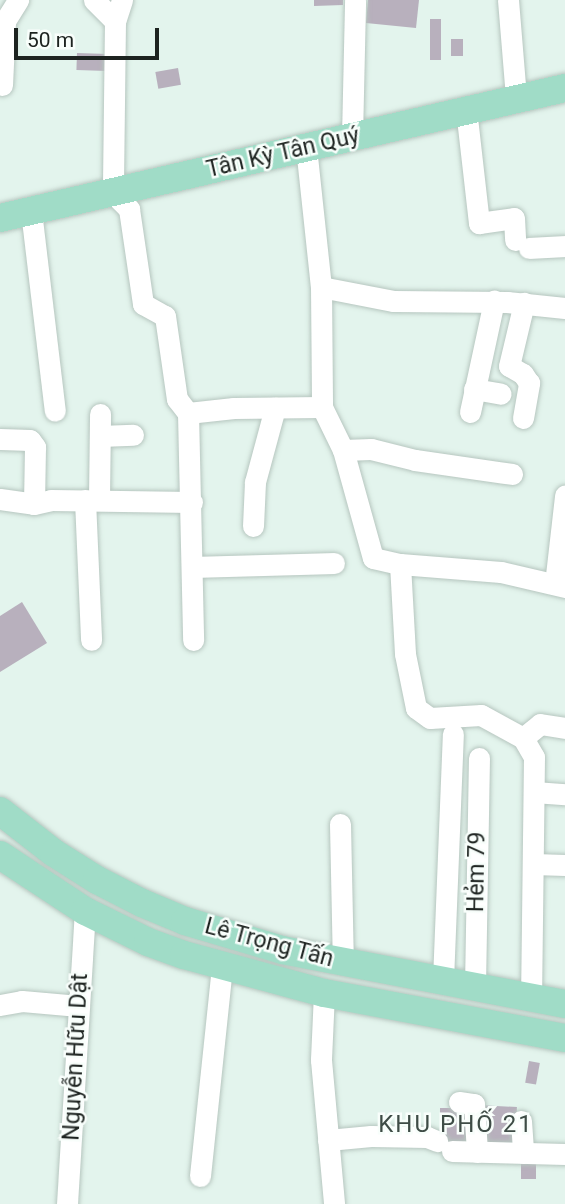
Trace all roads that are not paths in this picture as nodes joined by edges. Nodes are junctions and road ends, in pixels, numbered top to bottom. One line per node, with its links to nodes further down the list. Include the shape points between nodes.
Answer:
1 (18, 0): 6 (street, via 5,21)
2 (94, 0): 5 (street)
3 (355, 0): 10 (street)
4 (508, 0): 8 (street)
5 (118, 10): 12 (street)
6 (2, 85)
7 (565, 88): 8 (main road, Tân Kỳ Tân Quý)
8 (516, 97): 9 (main road, Tân Kỳ Tân Quý)
9 (466, 109): 10 (main road, Tân Kỳ Tân Quý); 15 (street, via 480,222 514,218 522,244)
10 (352, 137): 11 (main road, Tân Kỳ Tân Quý)
11 (306, 147): 12 (main road, Tân Kỳ Tân Quý); 16 (street)
12 (113, 193): 13 (main road, Tân Kỳ Tân Quý); 26 (street, via 129,209 143,304 165,316 177,399)
13 (32, 211): 14 (main road, Tân Kỳ Tân Quý); 24 (street)
14 (0, 218)
15 (565, 246)
16 (321, 287): 17 (street, via 393,301); 22 (street)
17 (494, 302): 18 (street); 20 (street)
18 (524, 303): 19 (street); 28 (street, via 509,366 523,373 529,383)
19 (565, 308)
20 (474, 389): 21 (street); 25 (street)
21 (501, 394)
22 (322, 407): 23 (street); 32 (street)
23 (275, 408): 26 (street); 39 (street, via 255,482)
24 (55, 411)
25 (470, 412)
26 (188, 413): 37 (street)
27 (100, 414): 30 (street)
28 (523, 418)
29 (133, 435): 30 (street)
30 (100, 436): 36 (street)
31 (0, 439): 38 (street, via 30,440 35,447)
32 (343, 450): 33 (street, via 371,449); 41 (street, via 373,558)
33 (512, 474)
34 (565, 496): 43 (street)
35 (0, 499): 38 (street)
36 (92, 500): 37 (street); 38 (street); 44 (street)
37 (192, 502): 42 (street)
38 (34, 504)
39 (253, 526)
40 (334, 563): 42 (street)
41 (400, 564): 43 (street, via 500,572); 48 (street, via 405,654 416,708 430,718 481,715)
42 (193, 567): 45 (street)
43 (560, 586)
44 (91, 640)
45 (193, 640)
46 (565, 728): 48 (street, via 540,724)
47 (453, 734): 60 (street)
48 (523, 738): 50 (street, via 534,757)
49 (480, 758): 61 (street, Hẻm 79)
50 (534, 792): 51 (street); 55 (street)
51 (565, 794)
52 (0, 811): 58 (main road, Lê Trọng Tấn, via 54,853 142,903 231,936)
53 (341, 824): 58 (street)
54 (0, 855): 57 (main road, Lê Trọng Tấn)
55 (533, 864): 56 (street); 63 (street)
56 (565, 865)
57 (85, 911): 59 (main road, Lê Trọng Tấn, via 148,942); 66 (street, Nguyễn Hữu Dật)
58 (344, 963): 60 (main road, Lê Trọng Tấn)
59 (222, 967): 62 (main road, Lê Trọng Tấn); 74 (street)
60 (443, 980): 61 (main road, Lê Trọng Tấn)
61 (475, 986): 63 (main road, Lê Trọng Tấn)
62 (324, 993): 67 (main road, Lê Trọng Tấn); 70 (street, via 321,1051)
63 (531, 998): 64 (main road, Lê Trọng Tấn)
64 (565, 1004)
65 (0, 1005): 66 (street, via 22,1001)
66 (79, 1006): 75 (street, Nguyễn Hữu Dật)
67 (565, 1038)
68 (459, 1102): 71 (street, via 474,1104)
69 (521, 1121): 72 (street)
70 (328, 1140): 71 (street, via 427,1137 444,1146); 76 (street)
71 (477, 1152): 72 (street)
72 (523, 1153): 73 (street)
73 (565, 1154)
74 (200, 1176)
75 (67, 1204)
76 (334, 1204)

